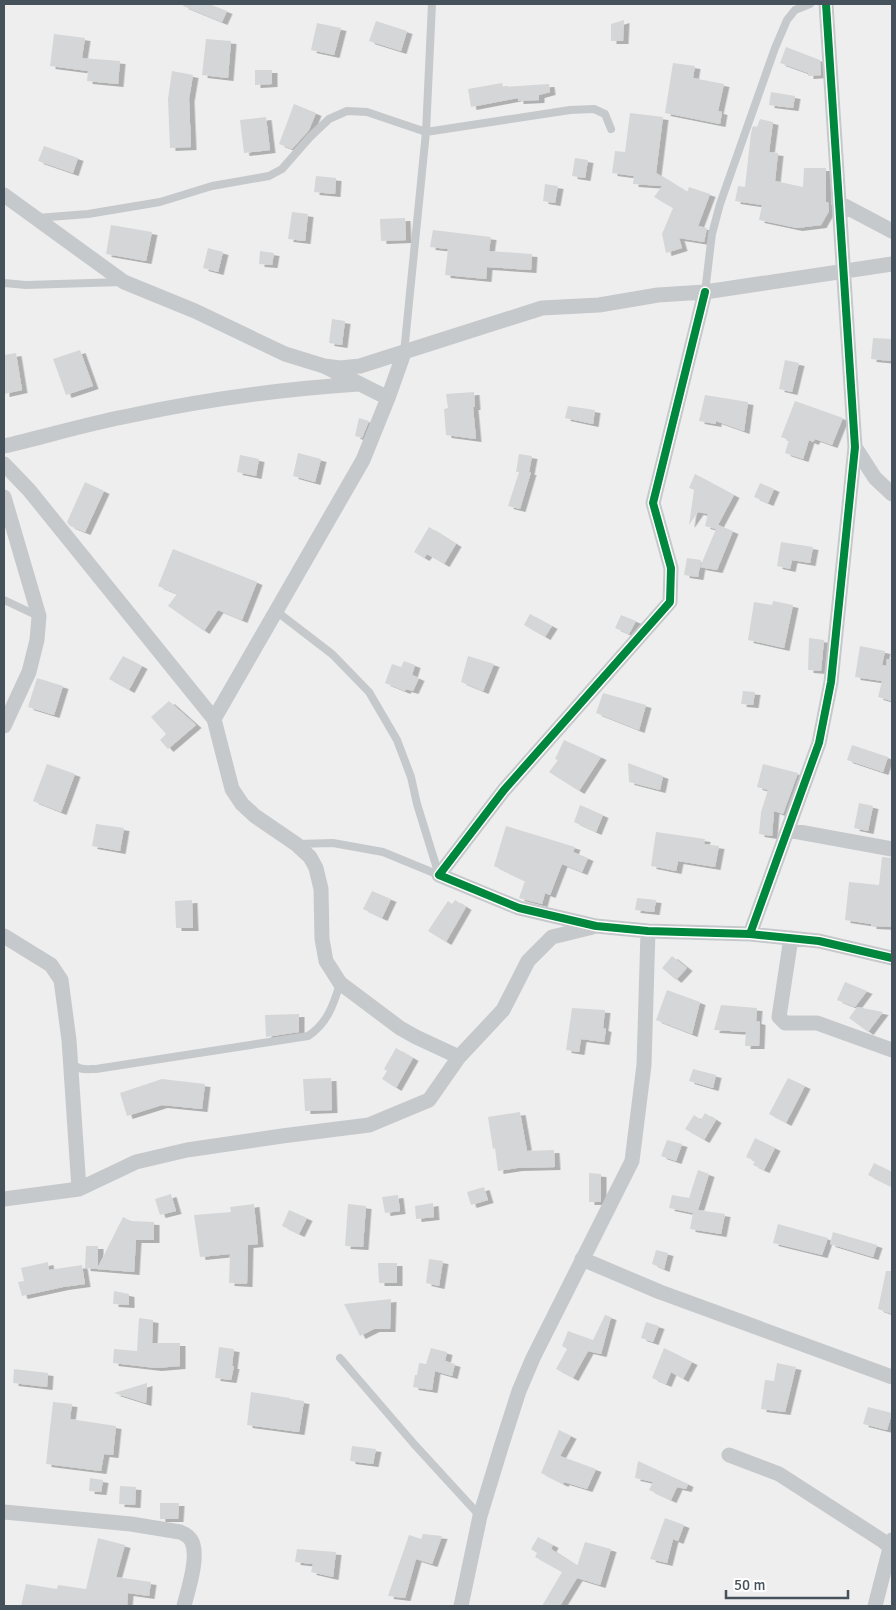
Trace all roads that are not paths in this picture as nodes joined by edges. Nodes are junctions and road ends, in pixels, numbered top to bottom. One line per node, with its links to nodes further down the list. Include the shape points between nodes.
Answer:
1 (432, 4): 5 (lane)
2 (810, 4): 14 (lane, via 795,10 787,20 776,48 720,204 712,234)
3 (826, 4): 7 (street)
4 (610, 129): 5 (lane, via 605,114 594,109)
5 (426, 132): 8 (lane, via 367,112 347,111 329,120 282,169 269,176 212,186 160,202 88,214); 15 (lane)
6 (4, 195): 8 (street)
7 (839, 203): 9 (street); 11 (street)
8 (35, 218): 12 (street)
9 (892, 231)
10 (892, 264): 11 (street)
11 (843, 272): 14 (street); 20 (street)
12 (124, 282): 13 (lane); 16 (street, via 195,311 284,354)
13 (4, 283)
14 (705, 292): 15 (street, via 658,294 599,305 542,308); 32 (street, via 653,502 671,568 670,602 504,790)
15 (404, 353): 16 (street, via 360,366); 18 (street)
16 (324, 366): 17 (street)
17 (361, 384): 18 (street); 19 (street, via 209,400)
18 (388, 398): 25 (street, via 363,460)
19 (4, 446)
20 (855, 446): 22 (street, via 875,478); 29 (street, via 831,682 819,743)
21 (4, 464): 27 (street, via 29,490)
22 (892, 494)
23 (4, 497): 26 (street)
24 (4, 600): 26 (lane)
25 (276, 611): 27 (street); 32 (lane, via 332,654 369,692 397,740)
26 (39, 616): 28 (street, via 38,640 29,672)
27 (214, 719): 30 (street, via 232,789 255,816)
28 (4, 726)
29 (788, 830): 31 (street); 35 (street)
30 (296, 844): 32 (lane, via 333,844 383,852); 39 (street, via 316,868 321,889 326,961)
31 (892, 849)
32 (439, 875): 33 (street, via 519,908)
33 (596, 926): 34 (street); 42 (street, via 552,937 528,961 503,1010)
34 (648, 931): 35 (street); 45 (street, via 644,1065 632,1161)
35 (750, 934): 37 (street)
36 (4, 936): 41 (street, via 51,965 61,980)
37 (791, 938): 38 (street); 40 (street, via 779,1017 785,1023 817,1023)
38 (892, 958)
39 (340, 983): 41 (lane, via 328,1017 314,1032 302,1038 96,1069 83,1070); 42 (street, via 400,1028)
40 (892, 1050)
41 (69, 1057): 43 (street)
42 (459, 1057): 43 (street, via 429,1100 369,1125 187,1150 136,1162)
43 (79, 1190): 44 (street)
44 (4, 1199)
45 (582, 1259): 47 (street, via 660,1292); 50 (street, via 519,1391)
46 (340, 1358): 50 (lane)
47 (892, 1377)
48 (729, 1455): 51 (street, via 780,1474)
49 (4, 1512): 52 (street, via 131,1524 187,1535 195,1553)
50 (480, 1516): 53 (street)
51 (891, 1544): 54 (street)
52 (184, 1606)
53 (462, 1606)
54 (875, 1606)

